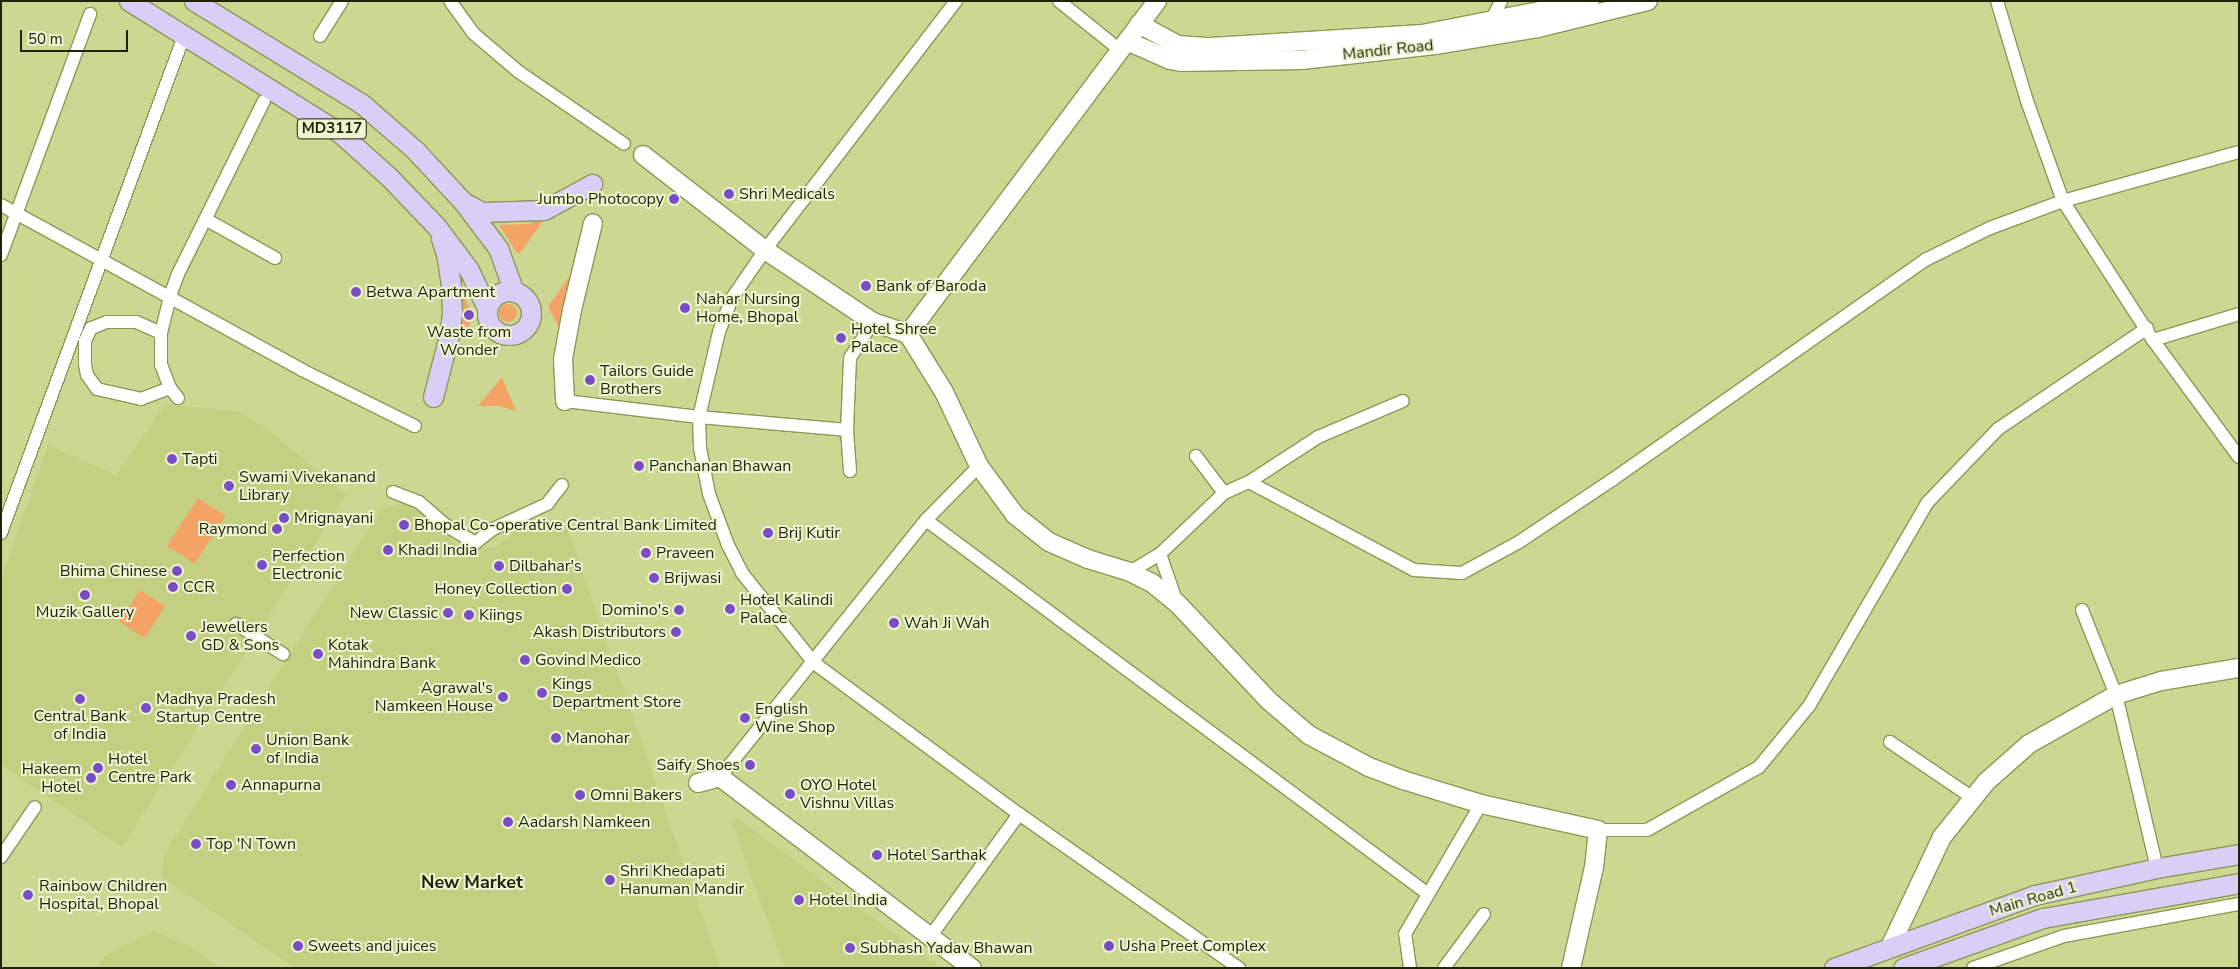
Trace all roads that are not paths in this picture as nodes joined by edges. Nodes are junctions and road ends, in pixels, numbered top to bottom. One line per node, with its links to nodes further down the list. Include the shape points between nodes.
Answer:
1 (129, 1): 16 (main road, MD3117)
2 (194, 1): 25 (main road, MD3117, via 362,104 415,150)
3 (342, 1): 17 (street)
4 (450, 1): 20 (street, via 473,33 518,72)
5 (956, 1): 31 (street)
6 (1059, 1): 18 (street)
7 (1158, 1): 15 (street)
8 (1501, 1): 14 (street)
9 (1590, 1): 12 (street, Mandir Road)
10 (1648, 1): 18 (street, Mandir Road, via 1538,28 1444,44 1302,60 1181,62)
11 (1997, 1): 24 (street, via 2027,101)
12 (1568, 4): 14 (street, Mandir Road)
13 (90, 14): 27 (street)
14 (1491, 21): 15 (street, Mandir Road, via 1422,34 1210,47 1178,44)
15 (1139, 24): 18 (street)
16 (184, 36): 30 (main road, MD3117, via 340,133 389,176); 34 (street)
17 (320, 36)
18 (1123, 46): 42 (street)
19 (264, 101): 28 (street)
20 (624, 144)
21 (2239, 152): 24 (street)
22 (643, 155): 31 (street)
23 (592, 184): 25 (main road, via 544,210 482,212)
24 (2063, 200): 40 (street); 54 (street, via 1990,228 1925,260 1605,485 1520,542 1462,573 1414,570)
25 (464, 202): 35 (main road, MD3117, via 498,248)
26 (1, 205): 27 (street)
27 (17, 214): 32 (street); 34 (street)
28 (207, 220): 33 (street); 36 (street)
29 (593, 223): 45 (street, via 564,359)
30 (436, 226): 37 (main road, MD3117, via 469,270); 44 (main road, via 446,254 452,314 448,344)
31 (765, 250): 39 (street); 47 (street, via 724,315)
32 (1, 255)
33 (275, 258)
34 (101, 260): 36 (street); 59 (street)
35 (514, 292): 37 (main road, via 497,294); 37 (main road, MD3117, via 528,302 531,310 530,319 520,332 511,336 495,332 487,317)
36 (170, 296): 41 (street); 48 (street, via 302,370)
37 (487, 308)
38 (2239, 314): 43 (street)
39 (872, 322): 42 (street); 49 (street, via 850,358)
40 (2147, 328): 43 (street); 76 (street, via 1998,429 1927,503 1808,706 1759,767 1648,830)
41 (161, 333): 41 (street, via 136,322 107,322 91,328 85,341 87,375 97,389 141,398 174,393 161,365)
42 (908, 334): 52 (street, via 944,392)
43 (2153, 340): 51 (street)
44 (433, 397)
45 (565, 401): 47 (street)
46 (1403, 401): 54 (street, via 1318,437)
47 (699, 417): 49 (street); 66 (street, via 703,470 728,545 749,584)
48 (415, 426)
49 (847, 430): 53 (street)
50 (1196, 456): 57 (street)
51 (2239, 457)
52 (979, 466): 58 (street); 61 (street, via 1015,514 1050,542 1088,559)
53 (850, 472)
54 (1249, 482): 57 (street)
55 (562, 485): 56 (street, via 547,504 493,528 475,543 447,526 419,502)
56 (393, 492)
57 (1224, 493): 60 (street)
58 (926, 520): 66 (street); 81 (street)
59 (1, 533)
60 (1160, 554): 61 (street); 62 (street)
61 (1130, 572): 62 (street, via 1152,583)
62 (1177, 604): 73 (street, via 1268,700 1309,735 1369,767)
63 (2082, 610): 68 (street)
64 (236, 624): 65 (street)
65 (282, 654)
66 (814, 663): 70 (street); 75 (street)
67 (2239, 668): 68 (street, via 2161,681)
68 (2116, 695): 72 (street, via 2029,744 1986,782); 79 (street)
69 (1890, 742): 72 (street)
70 (720, 777): 71 (street); 84 (street)
71 (698, 783)
72 (1974, 798): 85 (street, via 1942,837)
73 (1481, 804): 76 (street); 81 (street)
74 (35, 807): 78 (street)
75 (1019, 814): 84 (street); 87 (street)
76 (1598, 830): 90 (street, via 1594,867)
77 (2239, 854): 79 (main road, Main Road 1)
78 (1, 857)
79 (2157, 868): 85 (main road, Main Road 1, via 2035,895)
80 (2239, 882): 92 (main road, Main Road 1, via 2043,918)
81 (1428, 894): 88 (street, via 1405,934)
82 (2239, 904): 93 (street, via 2064,936)
83 (1484, 914): 89 (street)
84 (930, 937): 86 (street)
85 (1890, 947): 91 (main road, Main Road 1)
86 (972, 968)
87 (1238, 968)
88 (1410, 968)
89 (1444, 968)
90 (1571, 968)
91 (1834, 968)
92 (1903, 968)
93 (1973, 968)

